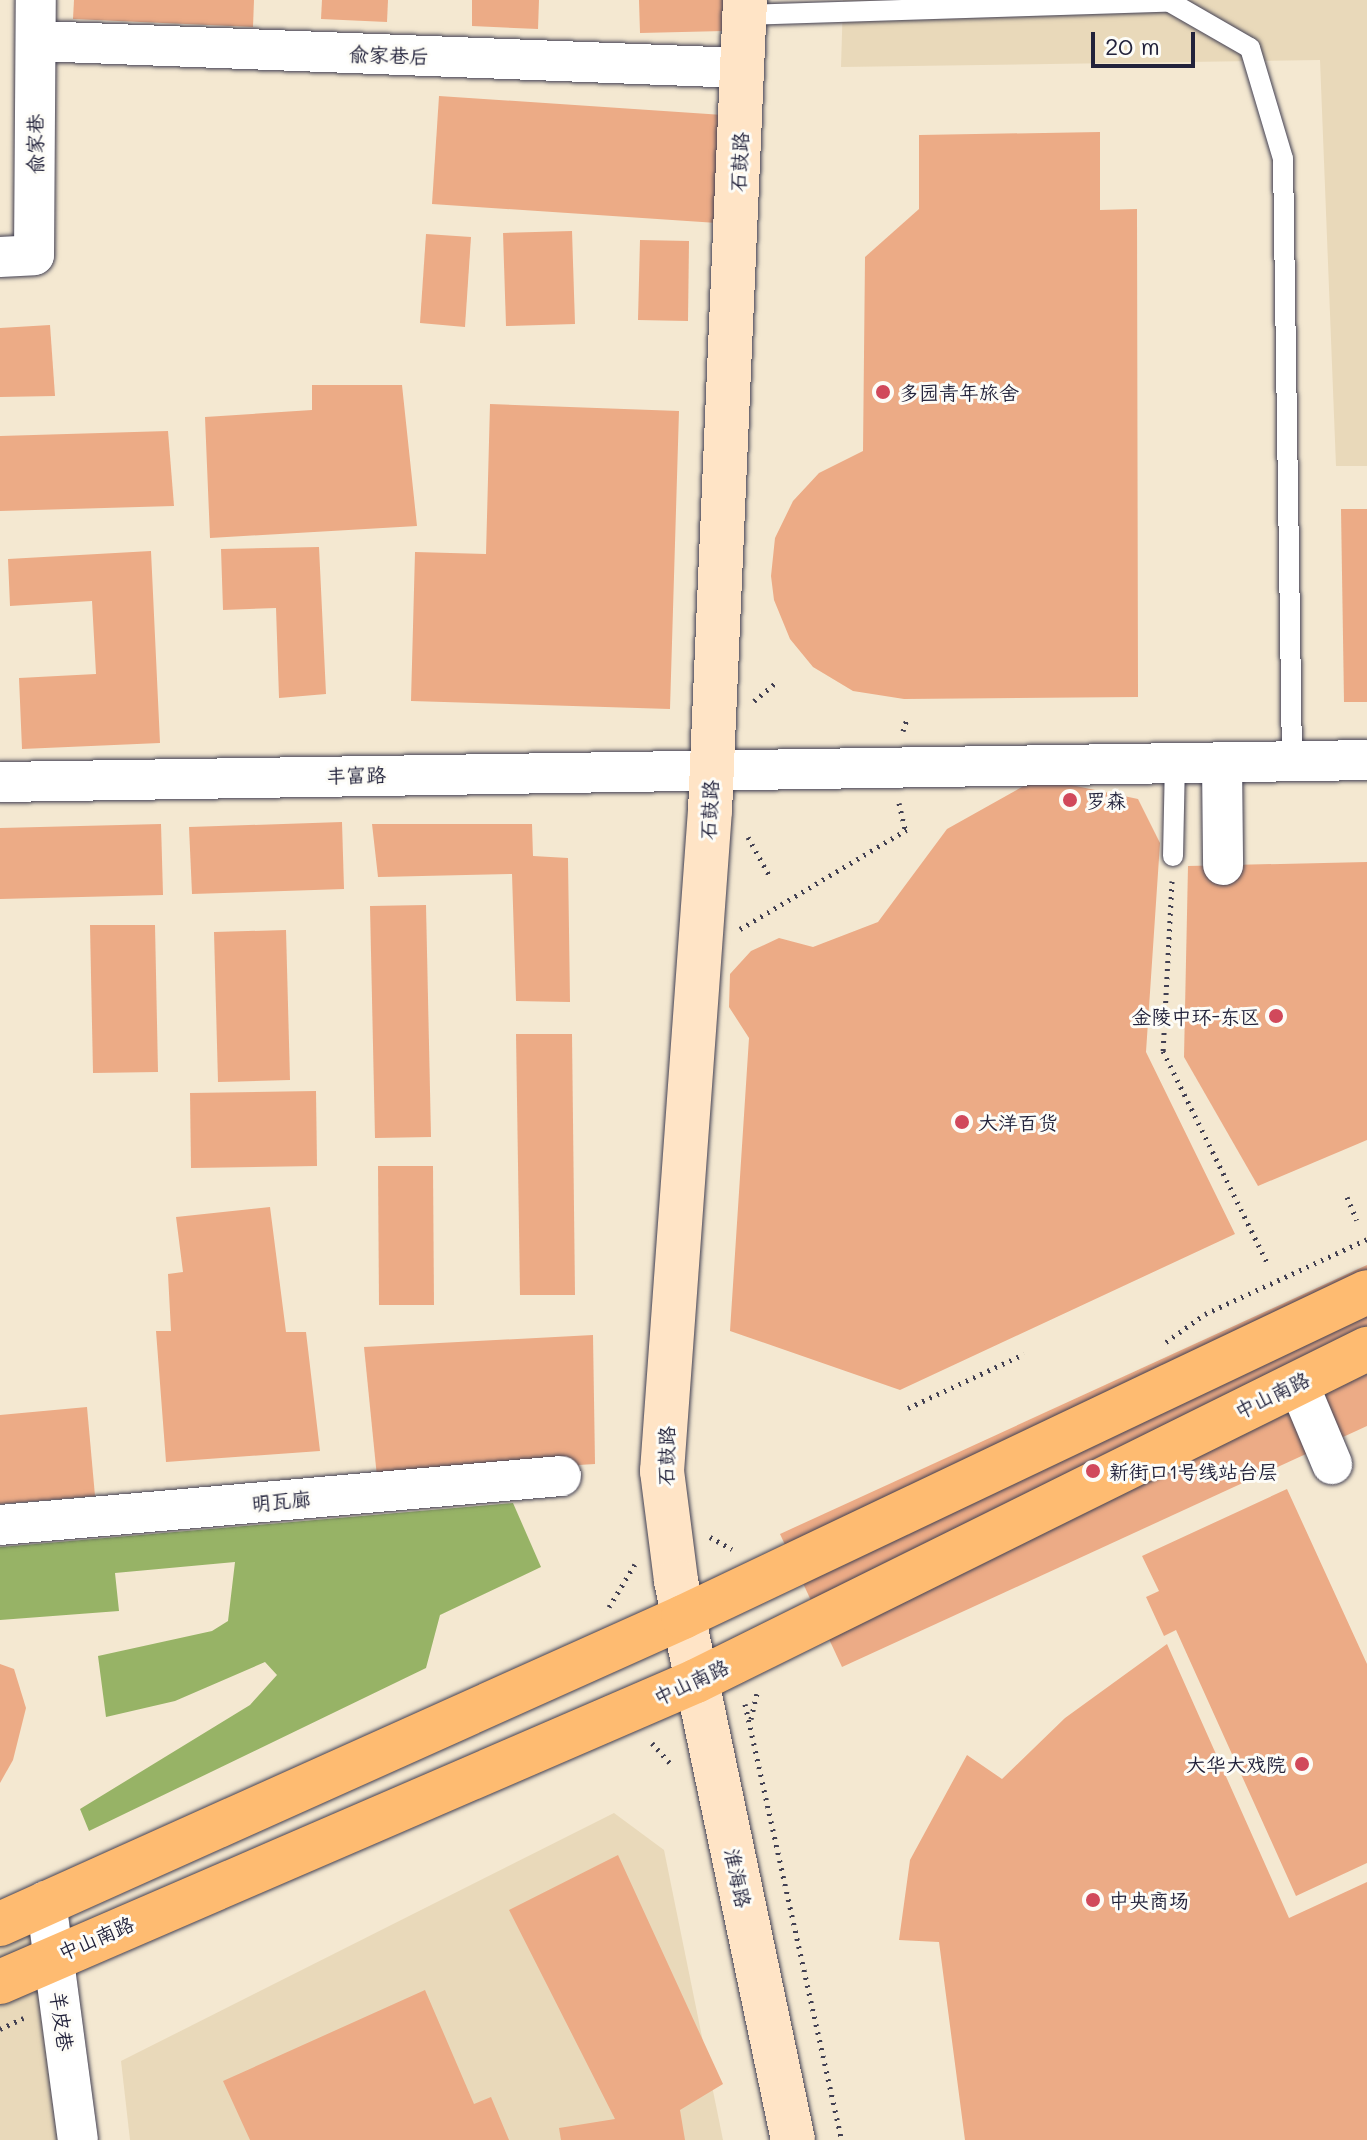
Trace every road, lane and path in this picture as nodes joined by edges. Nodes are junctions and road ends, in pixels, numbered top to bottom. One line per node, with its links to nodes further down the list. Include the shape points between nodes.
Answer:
1 (36, 0): 3 (street, 俞家巷)
2 (745, 8): 4 (street, 石鼓路); 7 (lane, via 1170,2 1250,48 1283,159)
3 (36, 41): 4 (street, 俞家巷后); 5 (street, 俞家巷, via 34,255)
4 (743, 68): 10 (street, 石鼓路)
5 (0, 257)
6 (1367, 760): 7 (street, 丰富路)
7 (1292, 761): 9 (street, 丰富路)
8 (1175, 762): 9 (street, 丰富路); 10 (street, 丰富路); 14 (lane)
9 (1222, 762): 15 (street)
10 (712, 767): 11 (street, 丰富路); 34 (street, 石鼓路, via 662,1471)
11 (0, 782)
12 (741, 823): 16 (path)
13 (911, 827): 17 (path)
14 (1173, 856): 20 (path, via 1163,1051)
15 (1223, 865)
16 (769, 875)
17 (730, 935)
18 (1347, 1197): 19 (path)
19 (1357, 1220)
20 (1267, 1262)
21 (1367, 1292): 34 (main road)
22 (1367, 1349): 24 (lane)
23 (1024, 1354): 25 (path)
24 (1298, 1383): 26 (street); 27 (lane)
25 (908, 1408)
26 (1332, 1464)
27 (1116, 1473): 35 (main road, 中山南路); 39 (lane)
28 (561, 1476): 29 (street, 明瓦廊)
29 (0, 1525)
30 (704, 1532): 31 (path, via 721,1545)
31 (745, 1549)
32 (637, 1559): 33 (path)
33 (604, 1612)
34 (683, 1617): 35 (street, 淮海路); 37 (main road)
35 (696, 1681): 39 (main road, 中山南路); 42 (street, 淮海路)
36 (744, 1700): 43 (path)
37 (46, 1901): 38 (main road); 39 (street, 羊皮巷)
38 (0, 1924)
39 (53, 1957): 40 (lane); 41 (street, 羊皮巷)
40 (0, 1982)
41 (78, 2140)
42 (793, 2140)
43 (842, 2140)

